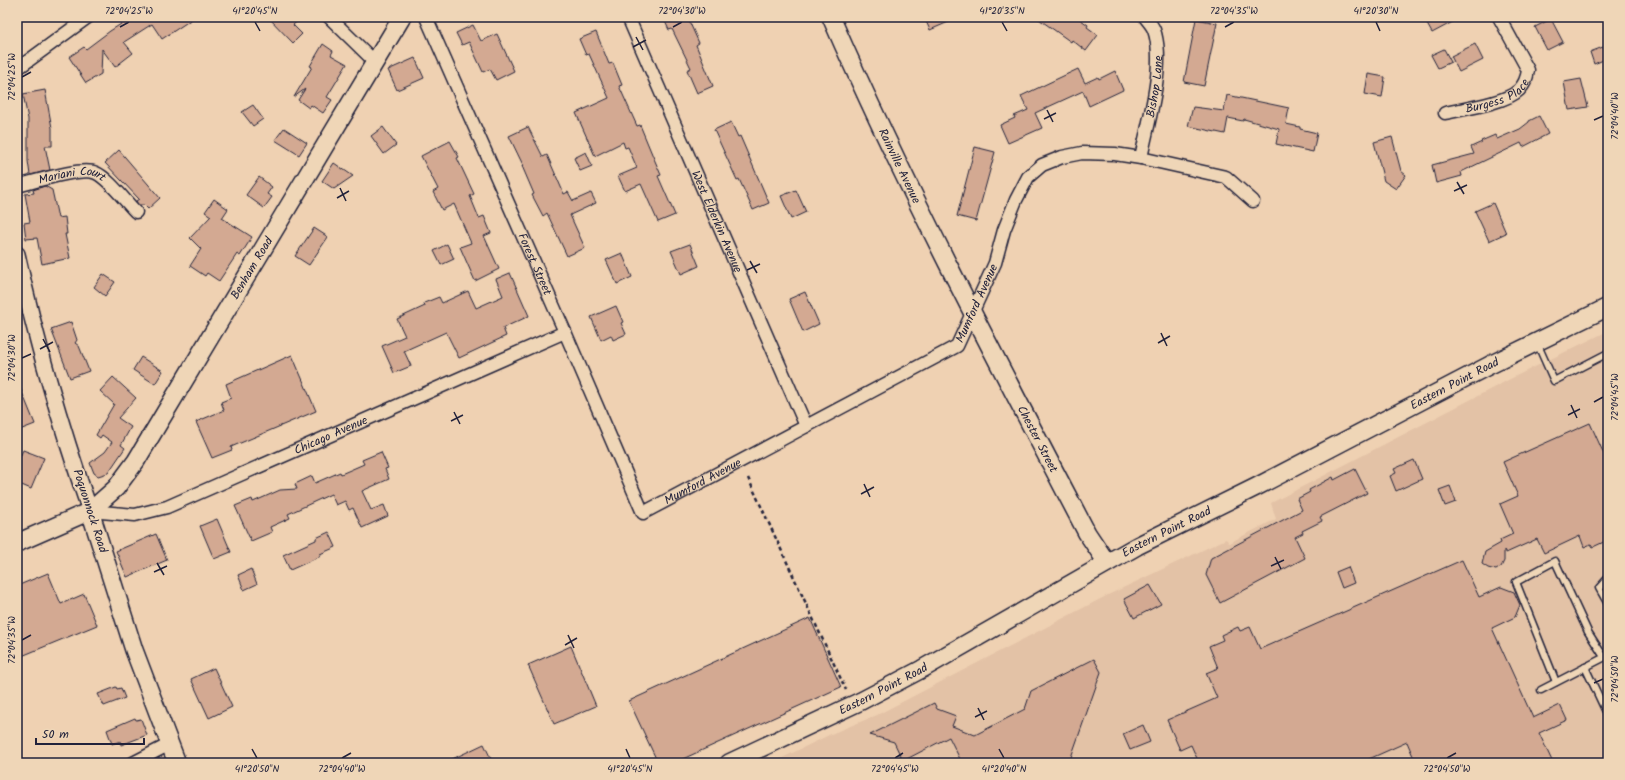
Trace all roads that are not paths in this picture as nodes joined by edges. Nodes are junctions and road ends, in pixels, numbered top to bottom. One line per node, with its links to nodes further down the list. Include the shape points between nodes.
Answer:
1 (88, 17): 10 (street)
2 (329, 17): 9 (street)
3 (402, 17): 9 (main road, Benham Road)
4 (426, 17): 19 (street, Forest Street)
5 (628, 17): 22 (street, West Elderkin Avenue)
6 (831, 17): 18 (main road, Rainville Avenue, via 924,218)
7 (1146, 17): 12 (street, Bishop Lane, via 1153,29 1158,48 1158,68)
8 (1499, 17): 11 (street, Burgess Place, via 1528,70 1527,80 1511,96)
9 (375, 62): 23 (main road, Benham Road, via 136,461 116,488)
10 (17, 69)
11 (1445, 113)
12 (1141, 158): 14 (street, Mumford Avenue, via 1226,177); 18 (street, Mumford Avenue, via 1082,153 1042,165 1028,177 1004,230 995,263)
13 (17, 186): 15 (street, Mariani Court, via 76,172 92,171 102,176)
14 (1253, 201)
15 (136, 212)
16 (17, 254): 23 (street, Poquonnock Road, via 40,350)
17 (1608, 307): 20 (main road, Eastern Point Road)
18 (972, 312): 22 (street, Mumford Avenue, via 957,346); 26 (main road, Chester Street, via 1087,533)
19 (565, 332): 23 (street, Chicago Avenue, via 167,508 135,515); 24 (street, Forest Street)
20 (1536, 342): 21 (lane, via 1554,381); 26 (main road, Eastern Point Road)
21 (1608, 354)
22 (806, 426): 24 (street, Mumford Avenue)
23 (90, 511): 25 (main road, Benham Road); 34 (main road, Poquonnock Road, via 134,650)
24 (642, 513)
25 (17, 543)
26 (1107, 563): 37 (main road, Eastern Point Road, via 871,696)
27 (1608, 578): 28 (lane, via 1599,588)
28 (1608, 604)
29 (1606, 656): 30 (lane); 31 (lane, via 1588,632 1555,561 1516,582)
30 (1585, 667): 31 (lane); 33 (lane)
31 (1556, 682): 32 (lane)
32 (1541, 690)
33 (1608, 716)
34 (170, 744): 35 (street); 36 (main road, Poquonnock Road)
35 (133, 763)
36 (177, 763)
37 (729, 763)

